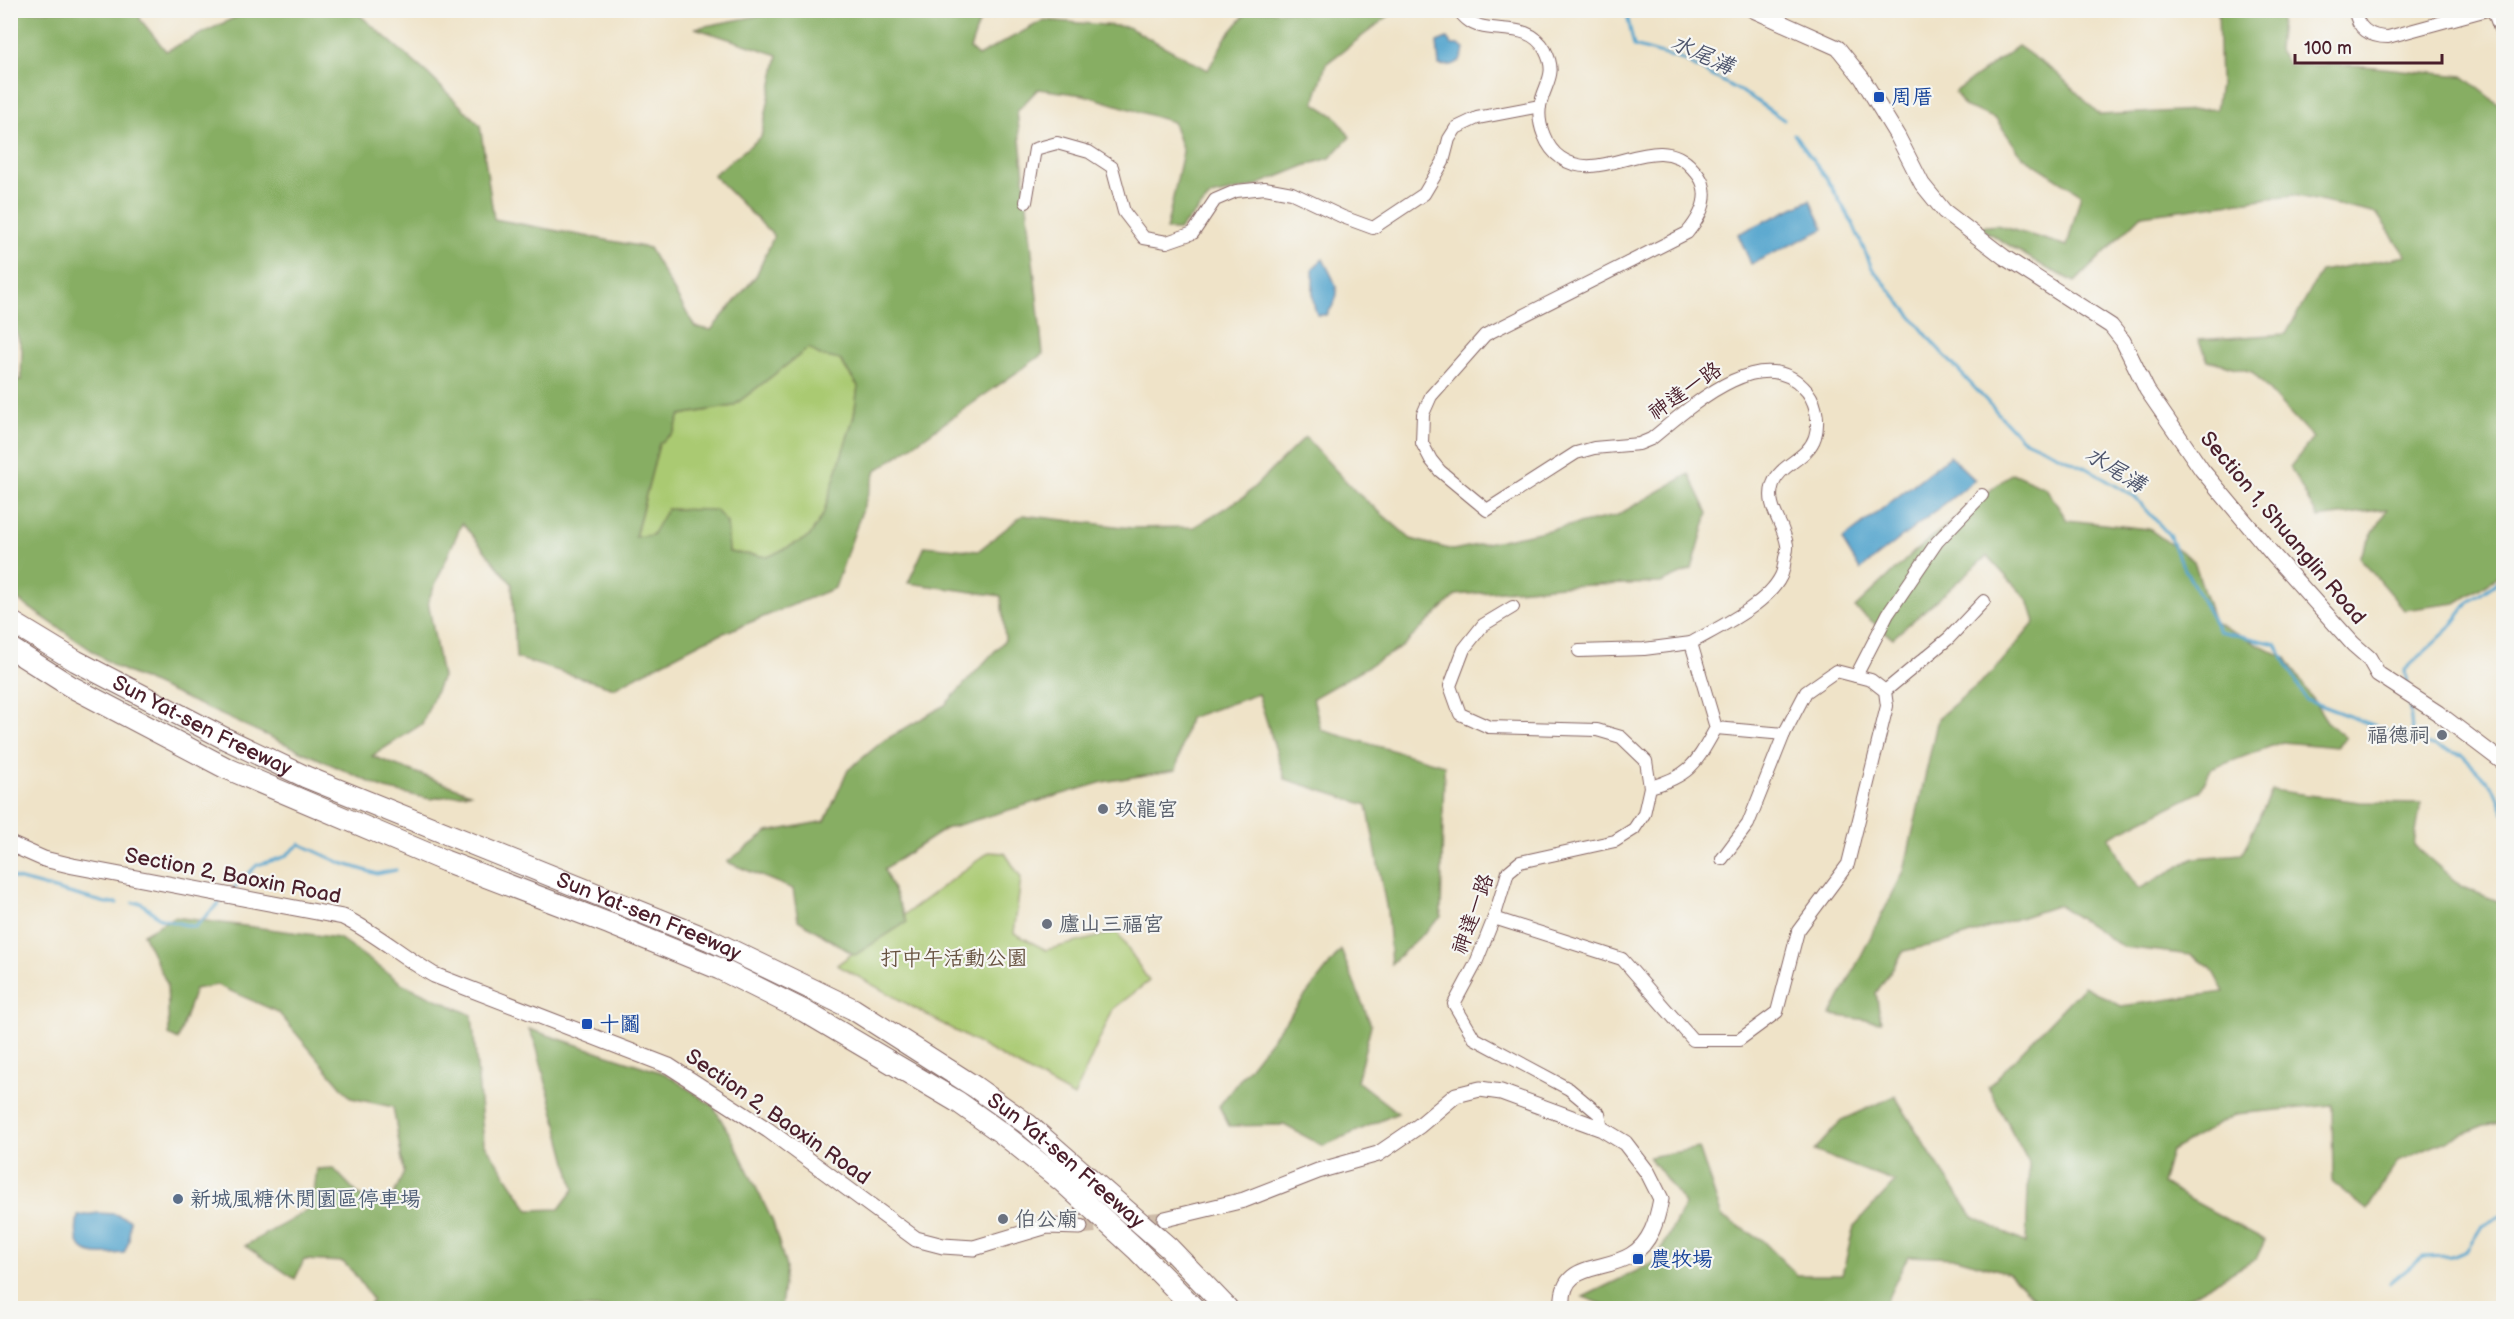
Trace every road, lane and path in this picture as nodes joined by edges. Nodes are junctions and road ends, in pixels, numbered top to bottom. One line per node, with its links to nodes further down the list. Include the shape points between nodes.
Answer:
1 (1458, 10): 7 (street, 神達一路, via 1480,26 1529,34 1544,48 1552,68)
2 (1753, 10): 20 (street, Section 1, Shuanglin Road, via 1838,48 1862,78 1922,184 1944,211 2004,257 2111,326 2123,341 2147,390 2202,470 2274,556 2369,658 2378,674)
3 (2355, 10): 4 (street, via 2356,20 2365,32 2380,37)
4 (2487, 10)
5 (2493, 10): 6 (street)
6 (2504, 40)
7 (1540, 106): 8 (street, via 1477,118 1455,128 1443,162 1424,194 1374,228 1292,192 1265,188 1236,191 1215,200 1193,233 1167,242 1144,238 1124,212 1112,167 1089,152 1057,142 1035,149); 13 (street, 神達一路, via 1540,125 1546,141 1560,158 1590,167 1653,152 1669,153 1686,160 1698,174 1703,184 1702,209 1687,233 1485,335 1431,396 1422,414 1422,442 1440,471 1487,510 1576,453 1651,439 1731,379 1758,372 1795,378 1809,393 1817,423 1815,439 1803,457 1773,483 1771,505 1787,545 1782,574 1771,592)
8 (1026, 202)
9 (1982, 495): 16 (street, via 1937,542 1888,614)
10 (1984, 601): 17 (street, via 1948,638)
11 (1513, 607): 21 (street, via 1483,625 1464,649 1450,686 1460,714 1489,727 1598,730 1621,737 1646,761)
12 (10, 621): 29 (highway, Sun Yat-sen Freeway, via 215,734 306,777 710,940 853,1009 1027,1124 1169,1248)
13 (1691, 643): 15 (street); 18 (street)
14 (10, 648): 28 (highway, Sun Yat-sen Freeway, via 70,686 226,768 445,861 720,969 804,1011 958,1102 1003,1134 1063,1182)
15 (1579, 651)
16 (1856, 676): 17 (street, via 1871,680); 19 (street, via 1836,671 1806,692)
17 (1885, 691): 24 (street, via 1887,706 1848,864 1798,931 1777,1012 1739,1040 1694,1040 1622,959)
18 (1716, 728): 19 (street); 21 (street, via 1696,763 1682,776)
19 (1784, 734): 23 (street, via 1748,825)
20 (2504, 763)
21 (1650, 787): 24 (street, 神達一路, via 1644,814 1634,830 1616,841 1520,862 1508,872)
22 (10, 844): 27 (street, Section 2, Baoxin Road, via 73,866 343,917 371,931 434,975 669,1066 768,1130 916,1239 974,1248 1047,1226)
23 (1722, 859)
24 (1494, 918): 25 (street, 神達一路, via 1454,1004 1474,1038 1569,1089 1599,1114)
25 (1602, 1129): 26 (street, via 1501,1092 1480,1089 1456,1095 1378,1154 1318,1171 1244,1200); 30 (street, via 1625,1143 1648,1173 1661,1199 1657,1219 1634,1254 1580,1272 1568,1280)
26 (1165, 1219)
27 (1080, 1227)
28 (1194, 1308)
29 (1227, 1308)
30 (1563, 1308)

